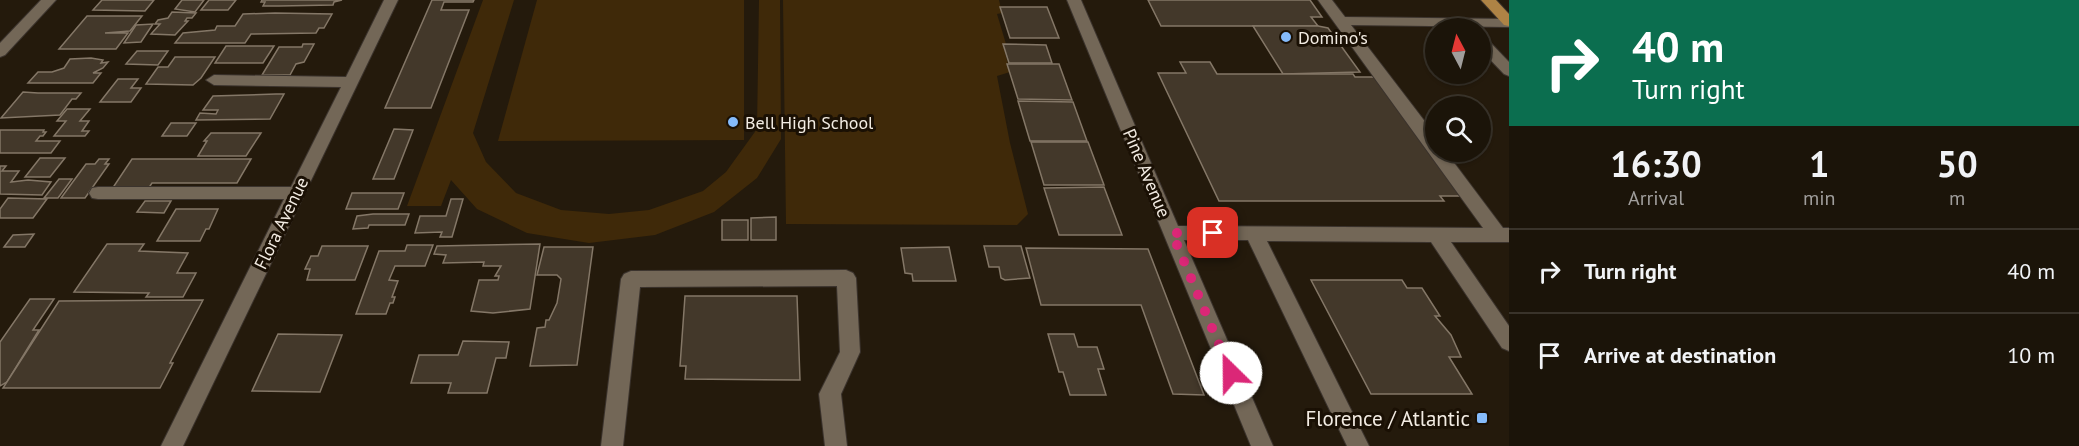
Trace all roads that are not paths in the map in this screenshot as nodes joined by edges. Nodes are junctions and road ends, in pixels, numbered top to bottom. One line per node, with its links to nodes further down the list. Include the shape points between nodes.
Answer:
1 (49, 0): 10 (street)
2 (391, 0): 14 (street, Flora Avenue)
3 (1074, 0): 19 (street, Pine Avenue)
4 (1325, 0): 6 (street)
5 (1488, 0): 7 (main road)
6 (1341, 21): 8 (street); 15 (street)
7 (1509, 22): 9 (street)
8 (1425, 24)
9 (1491, 24)
10 (0, 52)
11 (1491, 52): 12 (street)
12 (1509, 71)
13 (214, 80): 14 (street)
14 (351, 82): 18 (street, Flora Avenue)
15 (1425, 135)
16 (1446, 162): 22 (street)
17 (98, 193): 18 (street)
18 (296, 193): 24 (street, Flora Avenue)
19 (1172, 233): 20 (street); 27 (street, Pine Avenue)
20 (1254, 233): 21 (street); 28 (street)
21 (1436, 234): 22 (street); 23 (street)
22 (1504, 235)
23 (1509, 342)
24 (172, 446)
25 (612, 446): 26 (street, via 631,279 846,278 850,352 830,394)
26 (836, 446)
27 (1262, 446)
28 (1358, 446)

